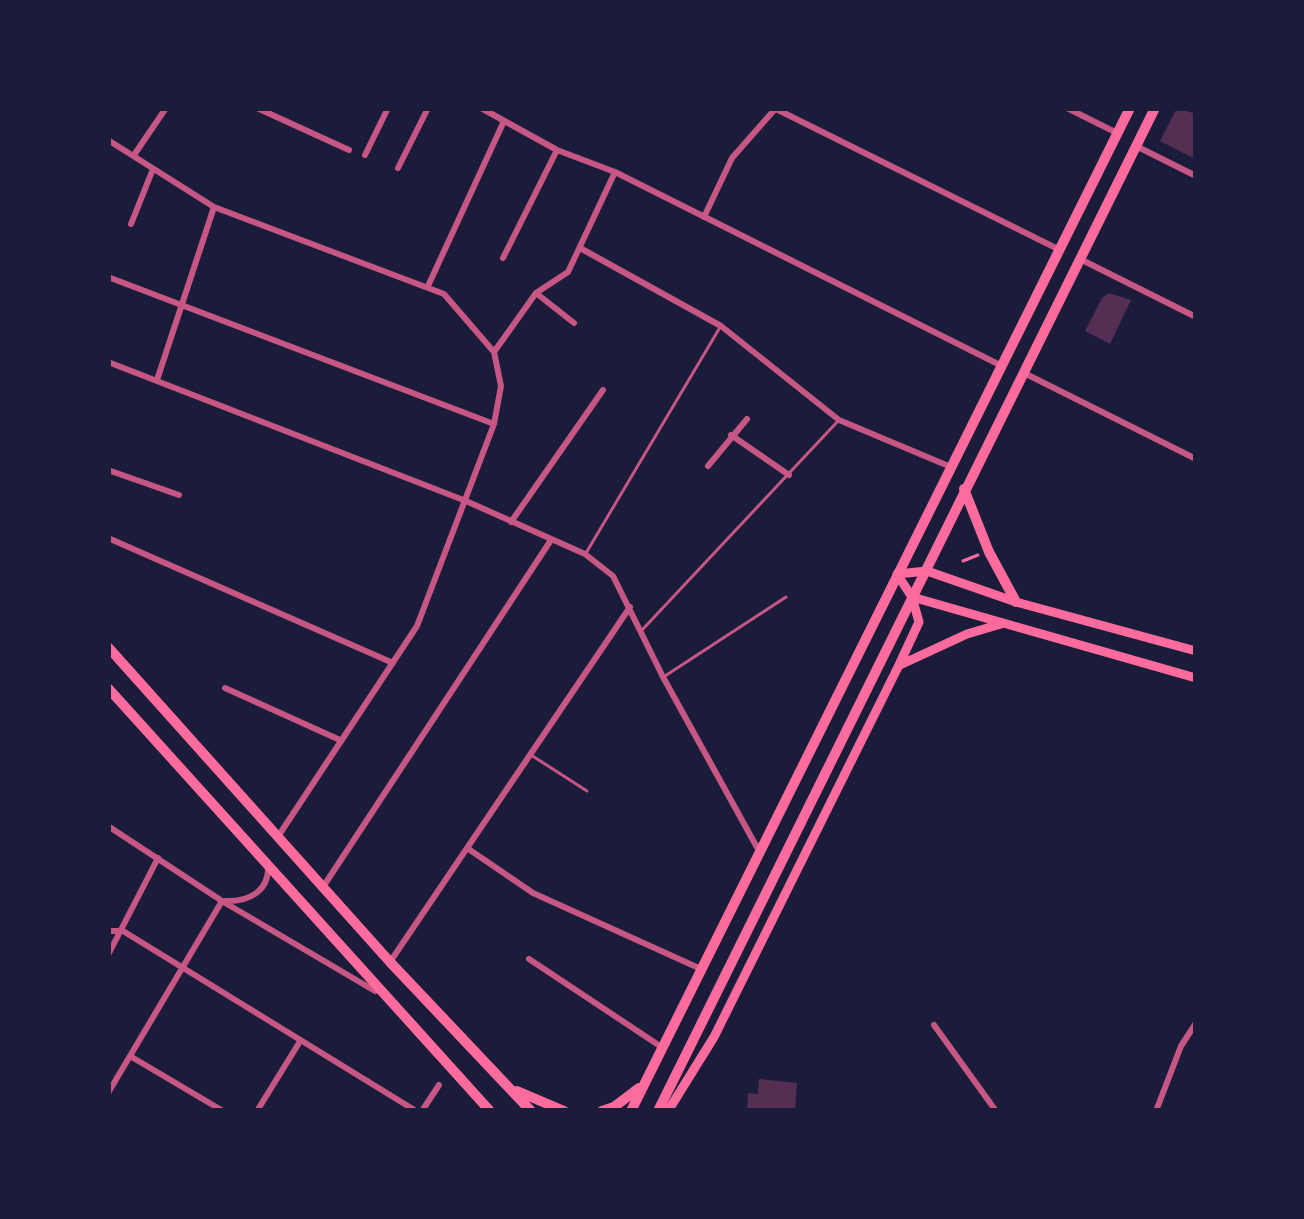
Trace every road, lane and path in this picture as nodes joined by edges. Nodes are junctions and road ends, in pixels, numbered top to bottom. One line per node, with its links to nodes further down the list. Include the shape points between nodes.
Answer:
1 (166, 108): 16 (street)
2 (257, 108): 15 (street)
3 (388, 108): 17 (street)
4 (428, 108): 18 (street)
5 (482, 108): 10 (street)
6 (1066, 108): 11 (street)
7 (1130, 108): 11 (main road)
8 (1155, 108): 13 (main road)
9 (780, 109): 23 (street, via 732,158); 26 (street)
10 (504, 121): 14 (street); 30 (street)
11 (1118, 134): 26 (main road)
12 (108, 140): 16 (street)
13 (1136, 146): 21 (street); 28 (main road)
14 (557, 150): 20 (street); 27 (street)
15 (349, 151)
16 (134, 155): 19 (street)
17 (365, 155)
18 (398, 168)
19 (153, 169): 22 (street); 24 (street)
20 (615, 172): 23 (street); 25 (street)
21 (1196, 176)
22 (214, 207): 30 (street); 32 (street)
23 (704, 217): 38 (street)
24 (131, 224)
25 (580, 248): 31 (street, via 568,272); 35 (street)
26 (1060, 250): 38 (main road)
27 (503, 258)
28 (1080, 259): 33 (street); 39 (main road)
29 (108, 277): 32 (street)
30 (428, 286): 36 (street)
31 (536, 292): 34 (street); 36 (street)
32 (183, 303): 40 (street); 44 (street)
33 (1196, 317)
34 (574, 323)
35 (721, 326): 43 (street); 58 (lane)
36 (494, 352): 44 (street, via 501,386)
37 (108, 362): 40 (street)
38 (1002, 366): 48 (main road)
39 (1022, 372): 46 (street); 51 (main road)
40 (157, 380): 53 (street)
41 (603, 390): 54 (street)
42 (747, 419): 45 (street)
43 (839, 420): 48 (street); 50 (lane)
44 (494, 424): 53 (street)
45 (731, 435): 47 (street); 50 (street)
46 (1196, 459)
47 (708, 466)
48 (951, 467): 61 (main road)
49 (108, 470): 52 (street)
50 (789, 475): 67 (lane)
51 (964, 489): 57 (main road); 60 (main road)
52 (179, 495)
53 (466, 501): 54 (street); 70 (street, via 417,626)
54 (511, 522): 56 (street)
55 (108, 538): 70 (street)
56 (551, 539): 58 (street); 85 (street)
57 (989, 552): 59 (path); 64 (main road)
58 (585, 554): 65 (street, via 613,576)
59 (963, 560)
60 (927, 571): 61 (main road); 63 (main road); 64 (main road)
61 (897, 574): 63 (main road); 82 (main road)
62 (786, 597): 72 (lane)
63 (912, 597): 66 (main road); 71 (main road, via 919,622); 112 (main road)
64 (1016, 602): 69 (main road)
65 (630, 606): 67 (street); 77 (street)
66 (1000, 624): 71 (main road); 73 (main road)
67 (643, 630): 72 (street)
68 (108, 647): 80 (main road)
69 (1196, 651)
70 (393, 663): 76 (street)
71 (899, 665): 112 (main road, via 714,1037)
72 (663, 677): 82 (street)
73 (1196, 678)
74 (225, 688): 76 (street)
75 (109, 692): 84 (main road)
76 (340, 740): 80 (street)
77 (529, 754): 78 (lane); 81 (street)
78 (587, 791)
79 (108, 826): 83 (street)
80 (279, 835): 85 (main road)
81 (467, 848): 91 (street); 93 (street, via 533,893)
82 (760, 854): 93 (main road)
83 (158, 857): 86 (street); 88 (street)
84 (265, 859): 86 (street, via 268,876 259,891); 94 (main road)
85 (323, 887): 91 (main road)
86 (222, 901): 92 (street); 94 (street)
87 (108, 931): 88 (street)
88 (123, 931): 89 (street); 92 (street)
89 (108, 955)
90 (529, 959): 98 (street)
91 (390, 962): 102 (main road)
92 (184, 967): 97 (street); 99 (street)
93 (701, 969): 98 (main road)
94 (392, 1001): 107 (main road)
95 (1196, 1023): 114 (street)
96 (934, 1025): 113 (street)
97 (299, 1042): 104 (street); 106 (street)
98 (663, 1048): 100 (main road)
99 (130, 1056): 103 (street); 105 (street)
100 (646, 1082): 110 (main road); 111 (main road)
101 (439, 1084): 104 (street)
102 (514, 1089): 108 (main road); 109 (main road)
103 (108, 1093)
104 (414, 1110)
105 (223, 1111)
106 (257, 1111)
107 (490, 1111)
108 (531, 1111)
109 (564, 1111)
110 (602, 1111)
111 (631, 1111)
112 (664, 1111)
113 (996, 1111)
114 (1156, 1111)

